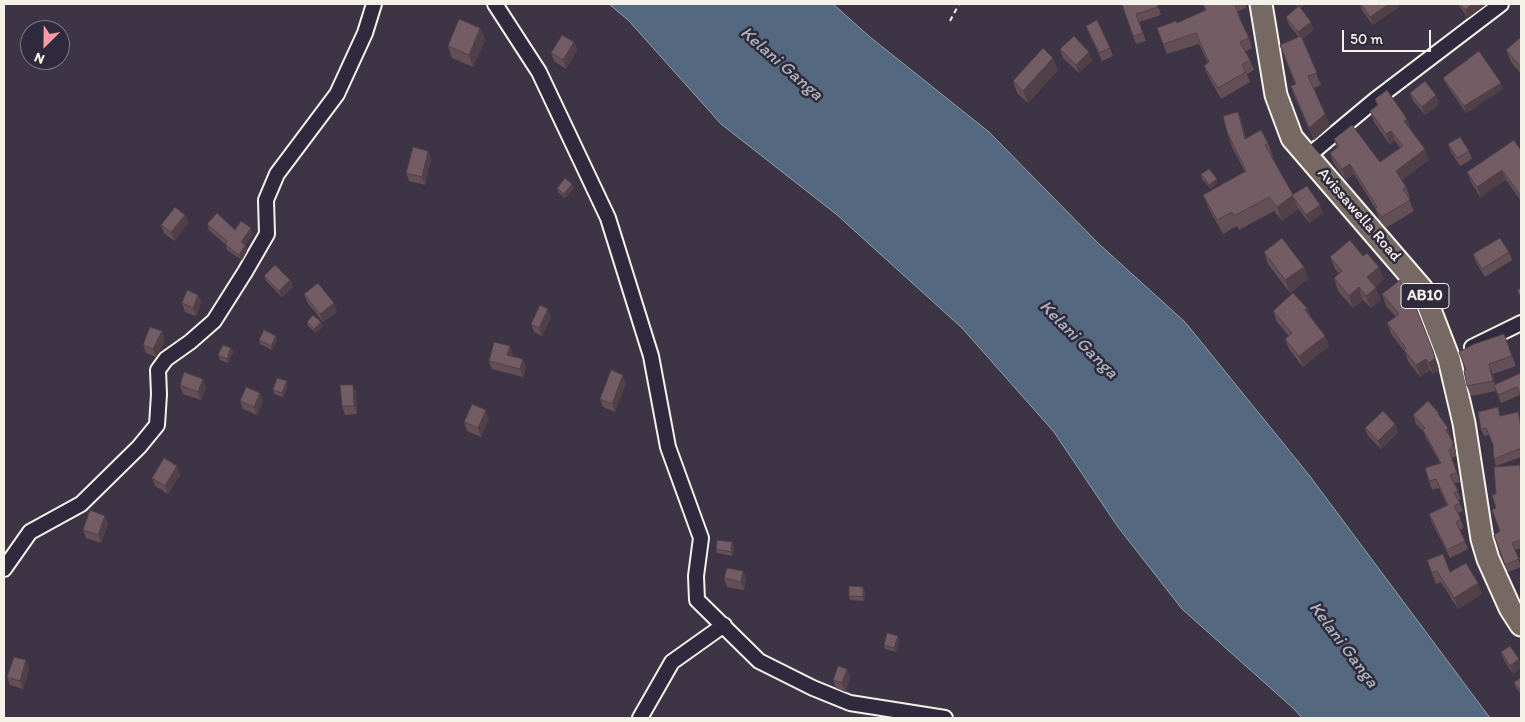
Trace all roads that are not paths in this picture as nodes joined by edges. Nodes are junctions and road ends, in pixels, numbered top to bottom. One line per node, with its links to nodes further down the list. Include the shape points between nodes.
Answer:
1 (374, 4): 8 (street, via 365,33 336,94 278,174 266,200 266,234 245,272 214,321 166,359 158,370 157,425 81,504 30,532)
2 (495, 4): 9 (street, via 540,72 608,218 651,356 668,447 701,538 696,576 697,600)
3 (1261, 4): 5 (main road, Avissawella Road / AB10, via 1276,95 1292,138)
4 (1501, 4): 5 (street, via 1375,100)
5 (1308, 156): 7 (main road, Avissawella Road / AB10, via 1422,289)
6 (1521, 323): 7 (street)
7 (1449, 359): 10 (main road, Avissawella Road / AB10, via 1464,423 1482,539 1510,608)
8 (4, 569)
9 (724, 625): 11 (street, via 672,662); 12 (street, via 759,661 813,688 850,703)
10 (1521, 625)
11 (640, 718)
12 (945, 718)

